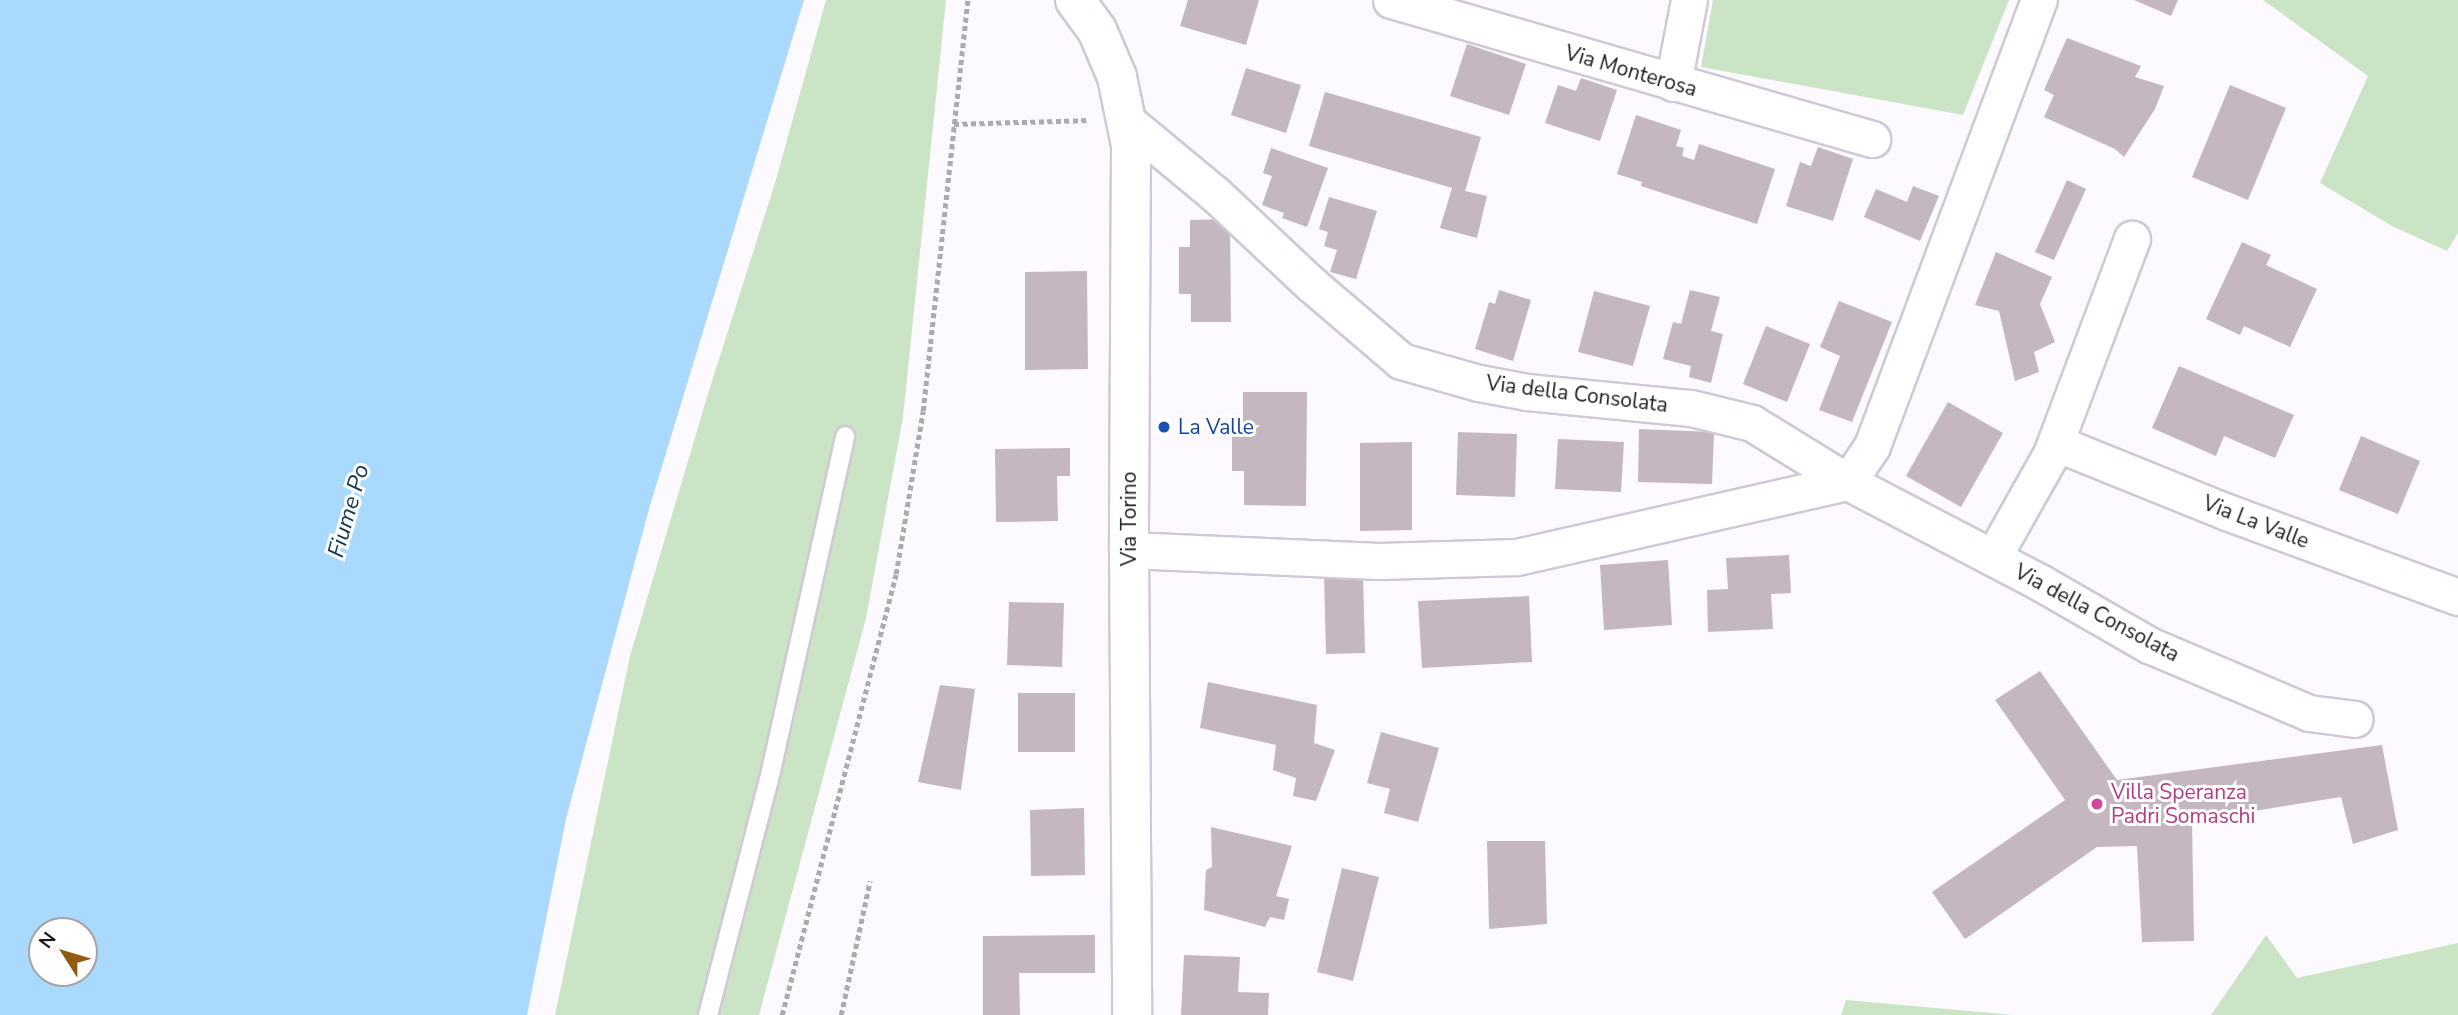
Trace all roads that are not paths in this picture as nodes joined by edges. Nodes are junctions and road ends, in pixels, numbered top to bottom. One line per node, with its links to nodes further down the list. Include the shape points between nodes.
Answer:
1 (1391, 0): 5 (street, Via Monterosa)
2 (1689, 0): 5 (street)
3 (2039, 0): 11 (street, via 1872,446)
4 (1088, 10): 6 (main road, Via Torino, via 1117,77)
5 (1673, 83): 7 (street, Via Monterosa)
6 (1128, 122): 11 (street, Via della Consolata, via 1401,360 1527,392 1691,408 1752,423); 12 (main road, Via Torino)
7 (1872, 139)
8 (2132, 239): 10 (street)
9 (845, 436): 16 (lane, via 771,771)
10 (2056, 443): 13 (street); 14 (street, Via La Valle)
11 (1848, 482): 12 (street, via 1517,557 1379,561); 13 (street, Via della Consolata)
12 (1129, 550): 17 (main road, Via Torino)
13 (1993, 557): 15 (street, Via della Consolata, via 2149,645 2309,713)
14 (2458, 597)
15 (2355, 719)
16 (708, 1015)
17 (1132, 1015)

